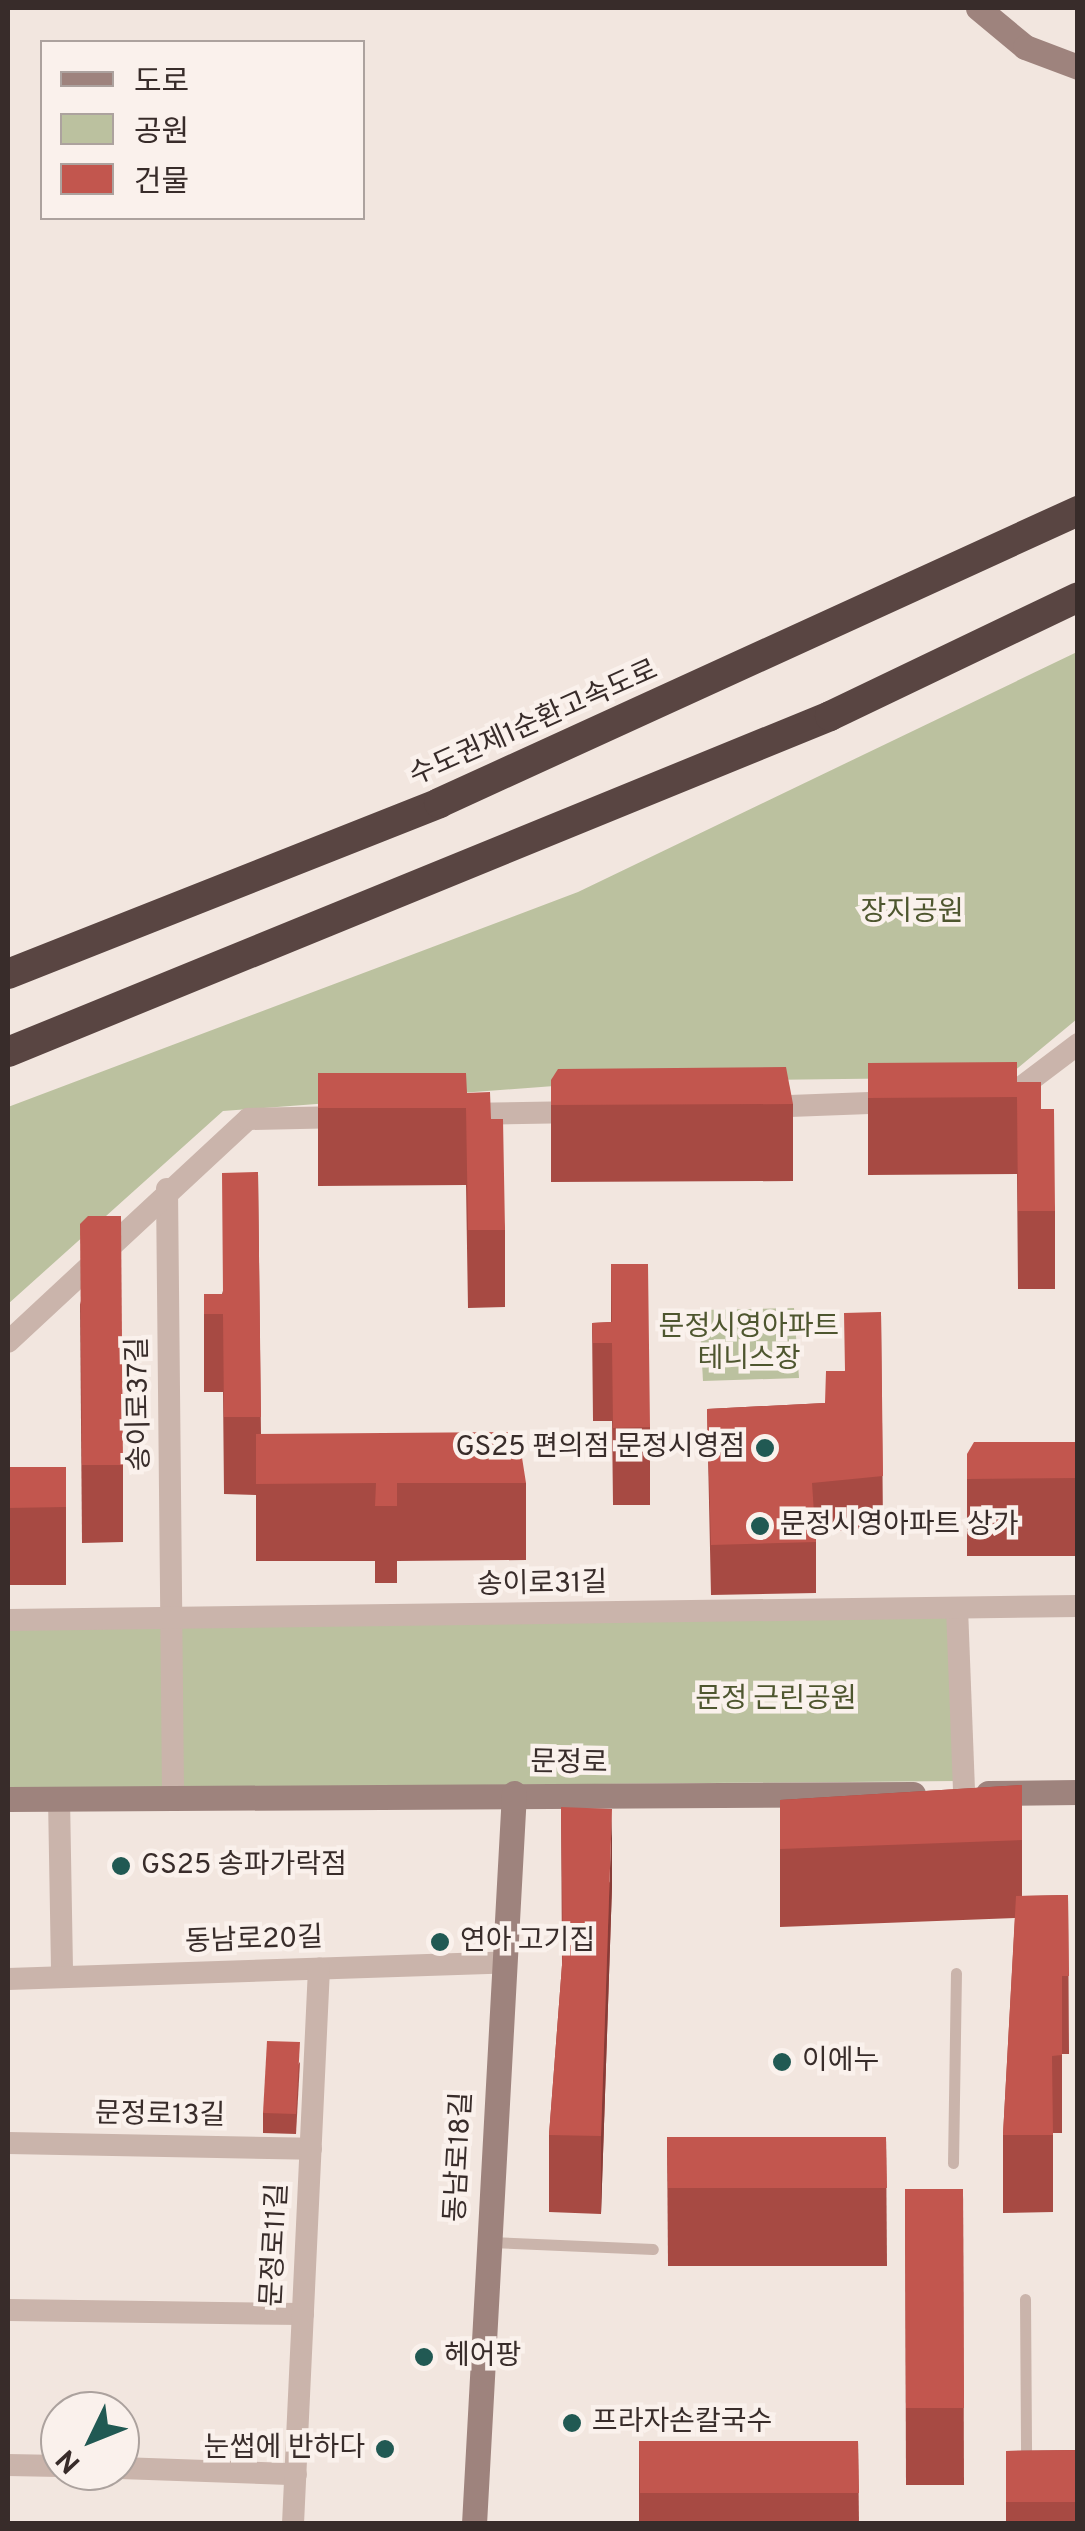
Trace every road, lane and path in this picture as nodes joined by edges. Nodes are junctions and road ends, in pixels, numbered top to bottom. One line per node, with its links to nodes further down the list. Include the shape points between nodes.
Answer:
1 (978, 8): 2 (street, via 1025,47)
2 (1078, 67)
3 (1078, 510): 5 (highway, 수도권제1순환고속도로, via 439,804)
4 (1078, 597): 7 (highway, via 830,716)
5 (8, 974)
6 (1078, 1044): 8 (street, via 1014,1097)
7 (8, 1052)
8 (974, 1099)
9 (915, 1102): 10 (street)
10 (740, 1108)
11 (604, 1111): 12 (street)
12 (427, 1115)
13 (368, 1116): 14 (street, via 248,1119)
14 (167, 1189): 15 (street); 18 (street, 송이로37길)
15 (8, 1342)
16 (1078, 1606): 17 (street, 송이로31길)
17 (956, 1608): 18 (street, 송이로31길); 22 (street)
18 (174, 1618): 19 (street, 송이로31길); 23 (street)
19 (8, 1620)
20 (1078, 1792): 22 (street, 문정로)
21 (514, 1793): 22 (street, 문정로); 23 (street, 문정로); 26 (street, 동남로18길)
22 (964, 1794)
23 (173, 1797): 24 (street, 문정로)
24 (59, 1798): 25 (street, 문정로); 29 (street)
25 (8, 1799)
26 (503, 1962): 27 (street, 동남로20길); 34 (street, 동남로18길)
27 (319, 1968): 29 (street, 동남로20길); 32 (street, 문정로11길)
28 (956, 1973): 33 (lane)
29 (62, 1977): 30 (street, 동남로20길)
30 (8, 1979)
31 (8, 2143): 32 (street, 문정로13길)
32 (311, 2149): 38 (street, 문정로11길)
33 (953, 2164)
34 (486, 2242): 35 (lane); 45 (street, 동남로18길)
35 (653, 2248)
36 (1025, 2299): 39 (lane)
37 (8, 2310): 38 (street)
38 (303, 2314): 43 (street, 문정로11길)
39 (1026, 2456)
40 (8, 2465): 41 (street)
41 (40, 2466)
42 (140, 2469): 43 (street)
43 (296, 2474): 44 (street, 문정로11길)
44 (294, 2524)
45 (474, 2524)

